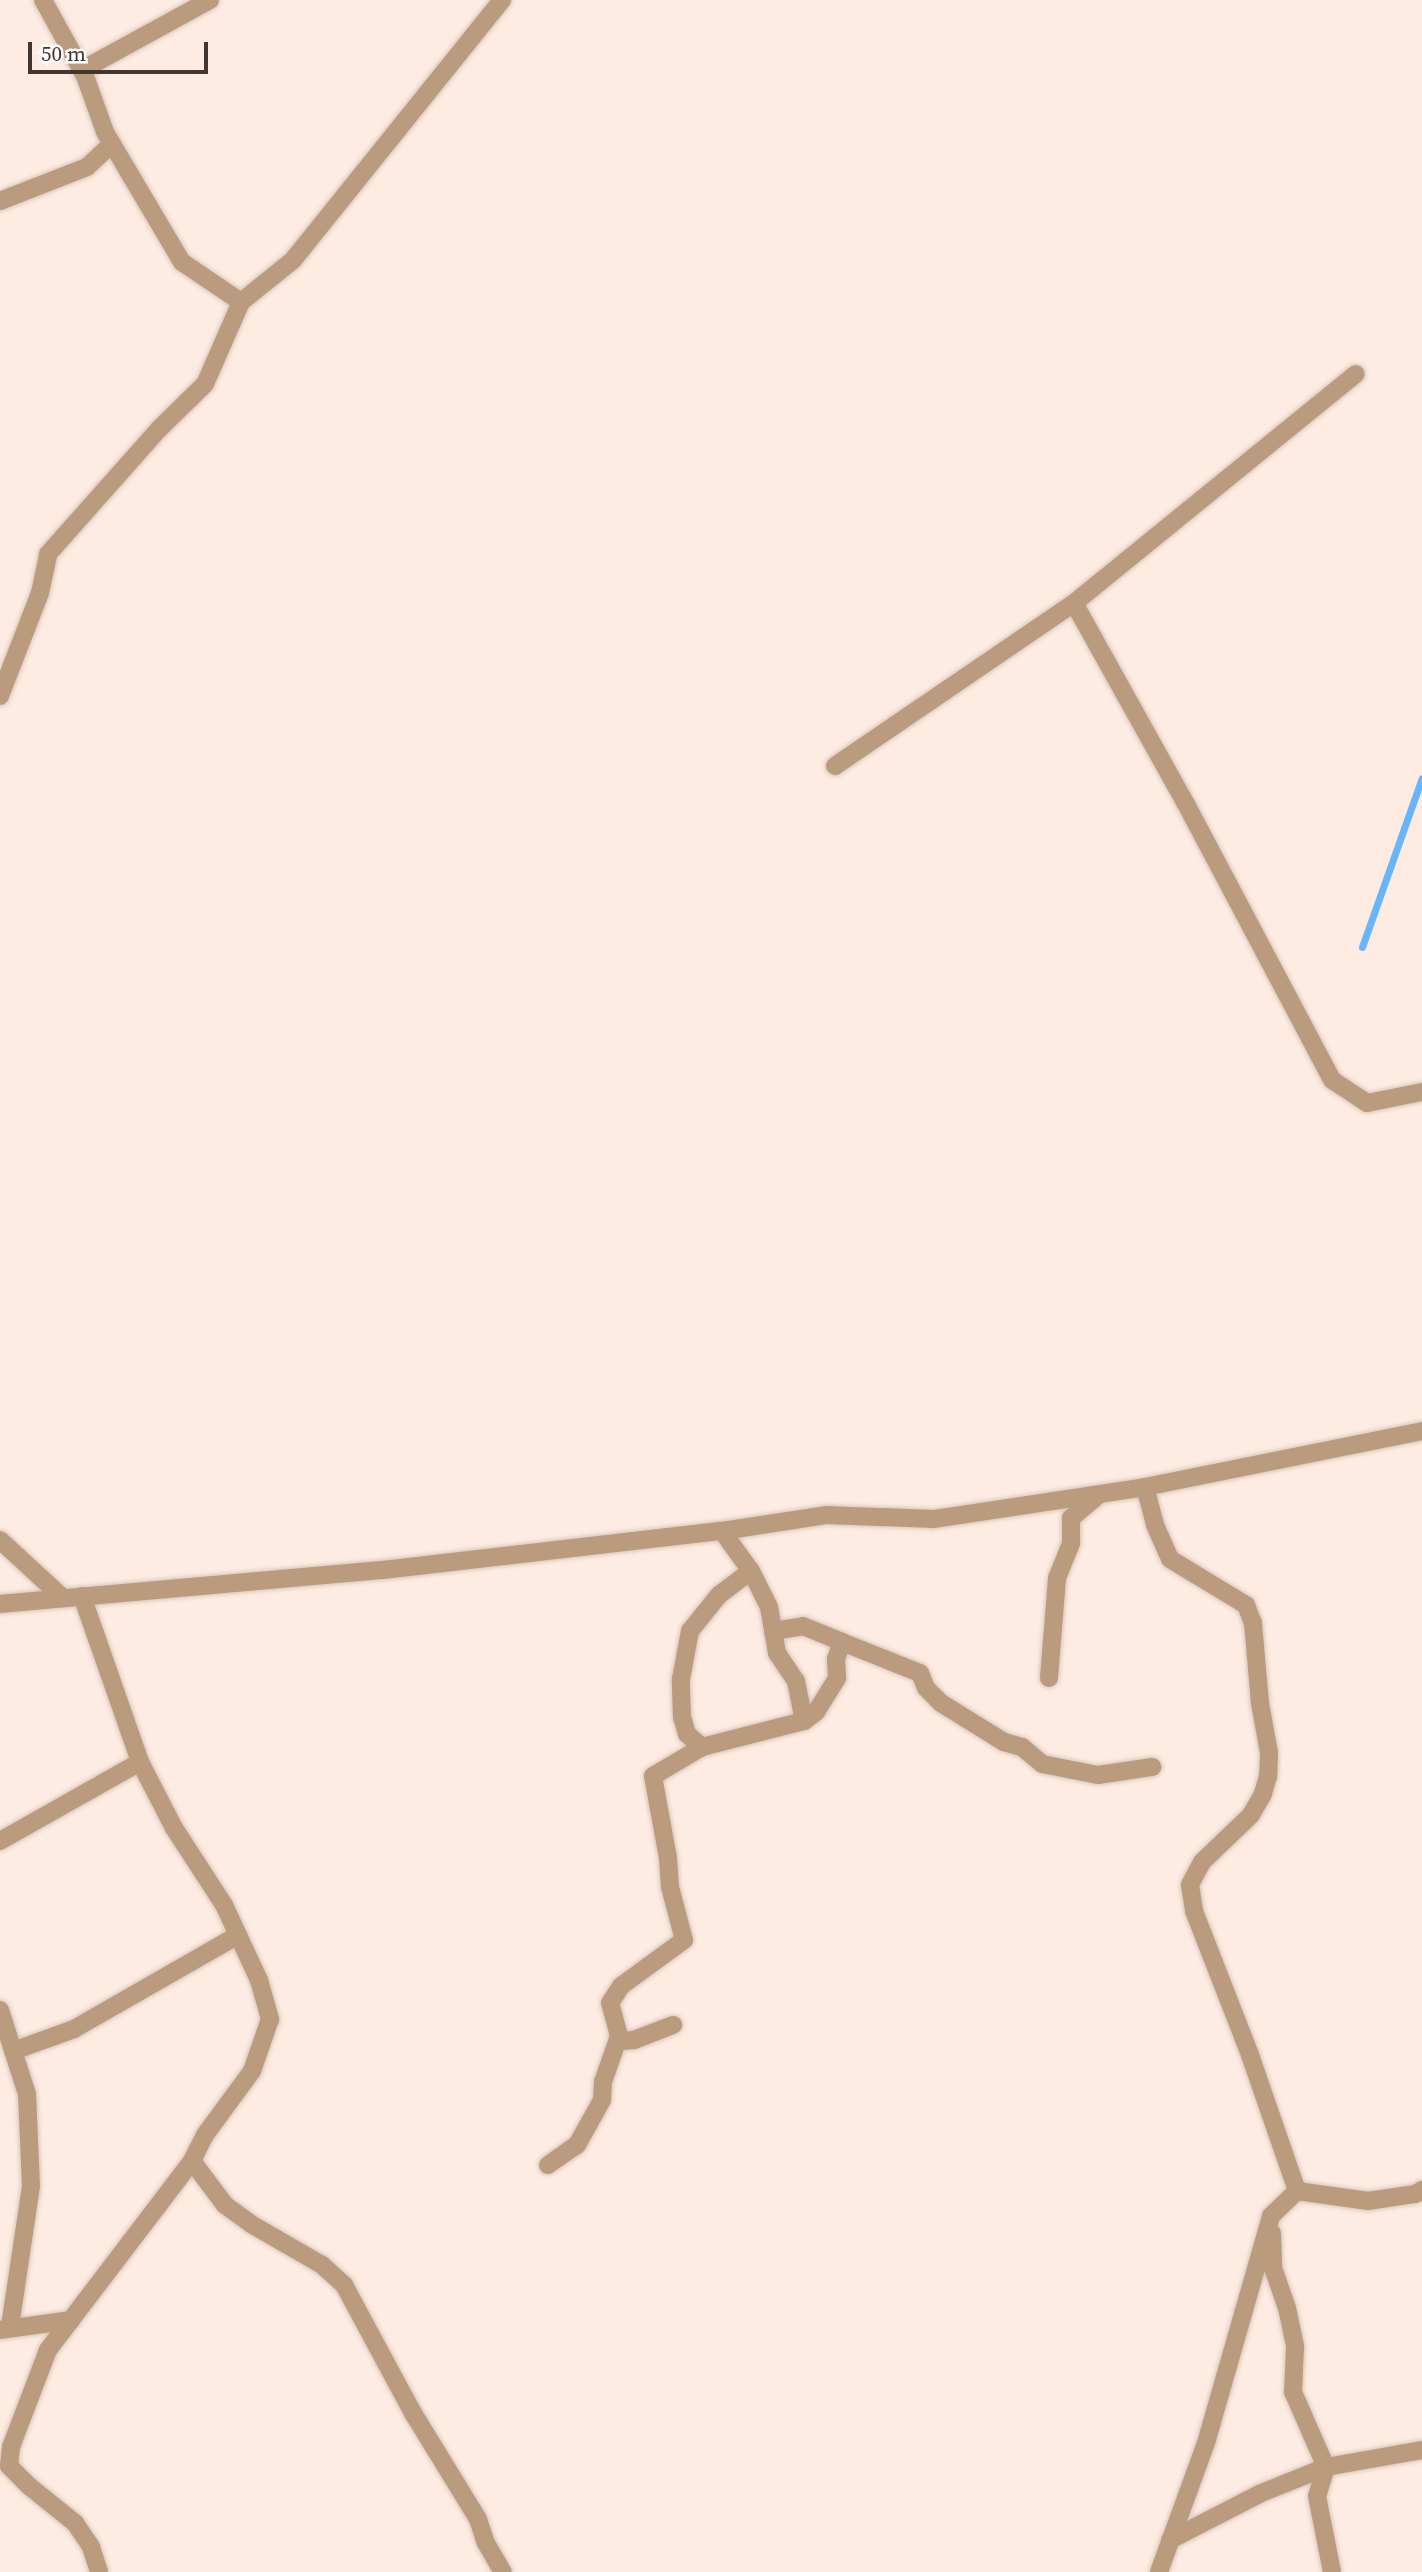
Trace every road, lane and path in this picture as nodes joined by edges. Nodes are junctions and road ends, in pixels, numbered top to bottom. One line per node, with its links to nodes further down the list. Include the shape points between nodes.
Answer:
1 (43, 0): 4 (street)
2 (210, 0): 4 (street)
3 (502, 0): 7 (street, via 293,260)
4 (82, 70): 5 (street)
5 (112, 144): 6 (street, via 87,167); 7 (street, via 182,262)
6 (0, 201)
7 (241, 302): 10 (street, via 205,384 48,554 40,593)
8 (1356, 374): 9 (street)
9 (1074, 603): 11 (street); 12 (street, via 1332,1080 1367,1103)
10 (0, 696)
11 (835, 766)
12 (1422, 1092)
13 (1422, 1431): 14 (street)
14 (1145, 1488): 15 (street); 37 (street, via 1154,1525 1170,1559 1246,1605 1254,1623 1268,1776 1251,1815 1202,1862 1190,1885 1194,1911)
15 (1101, 1492): 16 (street, via 934,1519 826,1515); 24 (street, via 1071,1518 1071,1543 1057,1578)
16 (722, 1531): 18 (street); 19 (street, via 383,1570)
17 (0, 1540): 20 (street)
18 (751, 1571): 22 (street, via 769,1607); 26 (street, via 719,1595 690,1631 681,1679 682,1717 687,1734)
19 (82, 1596): 20 (street); 27 (street)
20 (63, 1598): 21 (street)
21 (0, 1604)
22 (773, 1631): 23 (street, via 803,1626); 25 (street, via 777,1653 796,1681)
23 (842, 1642): 25 (street, via 836,1659 837,1678 816,1712); 28 (street, via 920,1673 926,1688 941,1703 1004,1742 1022,1747 1042,1764 1098,1775)
24 (1049, 1678)
25 (804, 1721): 26 (street)
26 (702, 1747): 33 (street, via 653,1776 670,1887 684,1940 621,1986 610,2003)
27 (140, 1762): 29 (street); 30 (street)
28 (1152, 1767)
29 (0, 1841)
30 (238, 1934): 34 (street, via 74,2029); 35 (street, via 270,2019 252,2071 205,2135)
31 (0, 2010): 34 (street)
32 (673, 2025): 33 (street, via 634,2040 623,2041)
33 (619, 2036): 36 (street, via 592,2120 577,2145)
34 (13, 2051): 41 (street, via 27,2094 31,2186)
35 (192, 2161): 40 (street); 46 (street, via 225,2205 321,2265 344,2285 413,2413 478,2519)
36 (548, 2165)
37 (1297, 2190): 38 (street, via 1368,2202); 39 (street)
38 (1422, 2190)
39 (1271, 2216): 43 (street, via 1273,2268 1295,2347 1293,2392); 44 (street, via 1206,2443)
40 (71, 2320): 41 (street); 45 (street, via 48,2350 11,2447 9,2466 75,2523 91,2547)
41 (5, 2329)
42 (1422, 2449): 43 (street)
43 (1325, 2467): 44 (street, via 1259,2494); 48 (street, via 1317,2496)
44 (1170, 2540): 47 (street)
45 (99, 2572)
46 (503, 2572)
47 (1159, 2572)
48 (1332, 2572)

